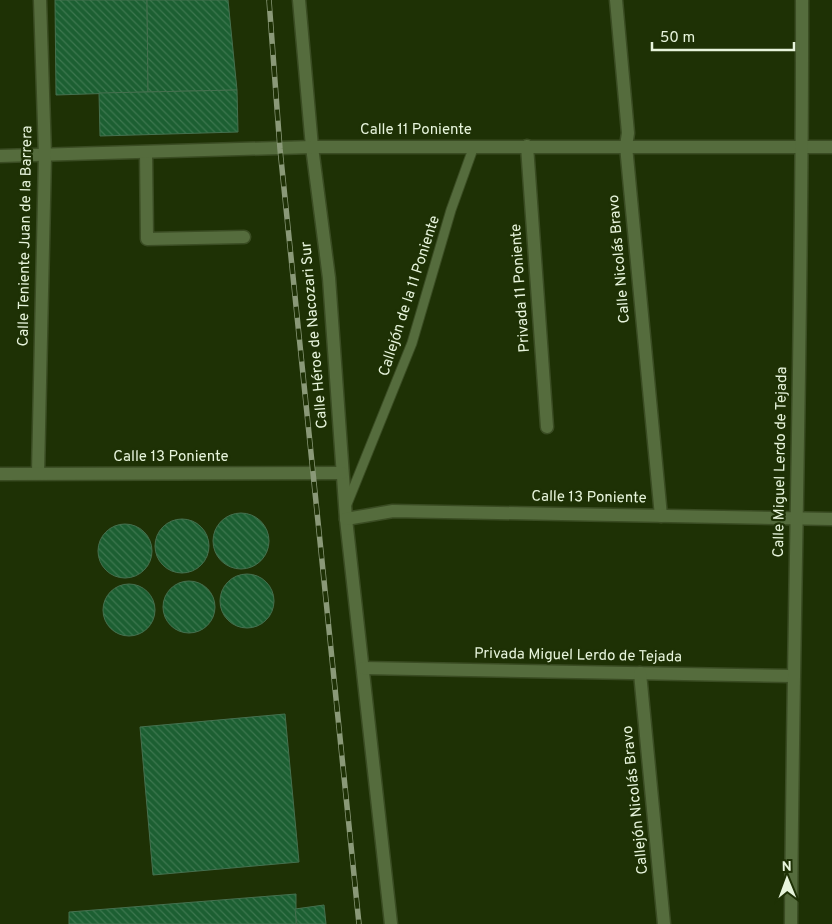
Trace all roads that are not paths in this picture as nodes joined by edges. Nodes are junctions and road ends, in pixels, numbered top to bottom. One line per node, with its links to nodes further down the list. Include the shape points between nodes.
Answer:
1 (40, 0): 12 (street, Calle Teniente Juan de la Barrera)
2 (299, 0): 8 (street, Calle Héroe de Nacozari Sur)
3 (616, 0): 7 (street, Calle Nicolás Bravo, via 628,133)
4 (802, 0): 9 (street, Calle Miguel Lerdo de Tejada)
5 (474, 146): 6 (street, Calle 11 Poniente); 8 (street, Calle 11 Poniente); 19 (lane, Callejón de la 11 Poniente, via 451,210 412,343)
6 (527, 146): 7 (street, Calle 11 Poniente); 15 (street, Privada 11 Poniente)
7 (626, 146): 9 (street, Calle 11 Poniente); 20 (street, Calle Nicolás Bravo)
8 (312, 147): 11 (street, Calle 11 Poniente); 17 (street, Calle Héroe de Nacozari Sur, via 329,278)
9 (803, 147): 10 (street, Calle 11 Poniente); 21 (street, Calle Miguel Lerdo de Tejada)
10 (832, 147)
11 (146, 153): 12 (street, Calle 11 Poniente); 14 (street, via 147,239)
12 (45, 155): 13 (street, Calle 11 Poniente); 16 (street, Calle Teniente Juan de la Barrera)
13 (0, 156)
14 (244, 237)
15 (547, 427)
16 (38, 473): 17 (street, Calle 13 Poniente); 18 (street, Calle 13 Poniente)
17 (342, 473): 19 (street, Calle Héroe de Nacozari Sur)
18 (0, 474)
19 (345, 513): 20 (street, Calle 13 Poniente); 23 (street, Calle Héroe de Nacozari Sur)
20 (660, 516): 21 (street, Calle 13 Poniente)
21 (796, 518): 22 (street, Calle 13 Poniente); 25 (street, Calle Miguel Lerdo de Tejada)
22 (832, 518)
23 (363, 668): 24 (street, Privada Miguel Lerdo de Tejada); 26 (street, Calle Héroe de Nacozari Sur)
24 (640, 673): 25 (street, Privada Miguel Lerdo de Tejada); 27 (street, Callejón Nicolás Bravo)
25 (793, 676): 28 (street, Calle Miguel Lerdo de Tejada)
26 (391, 924)
27 (664, 924)
28 (791, 924)

